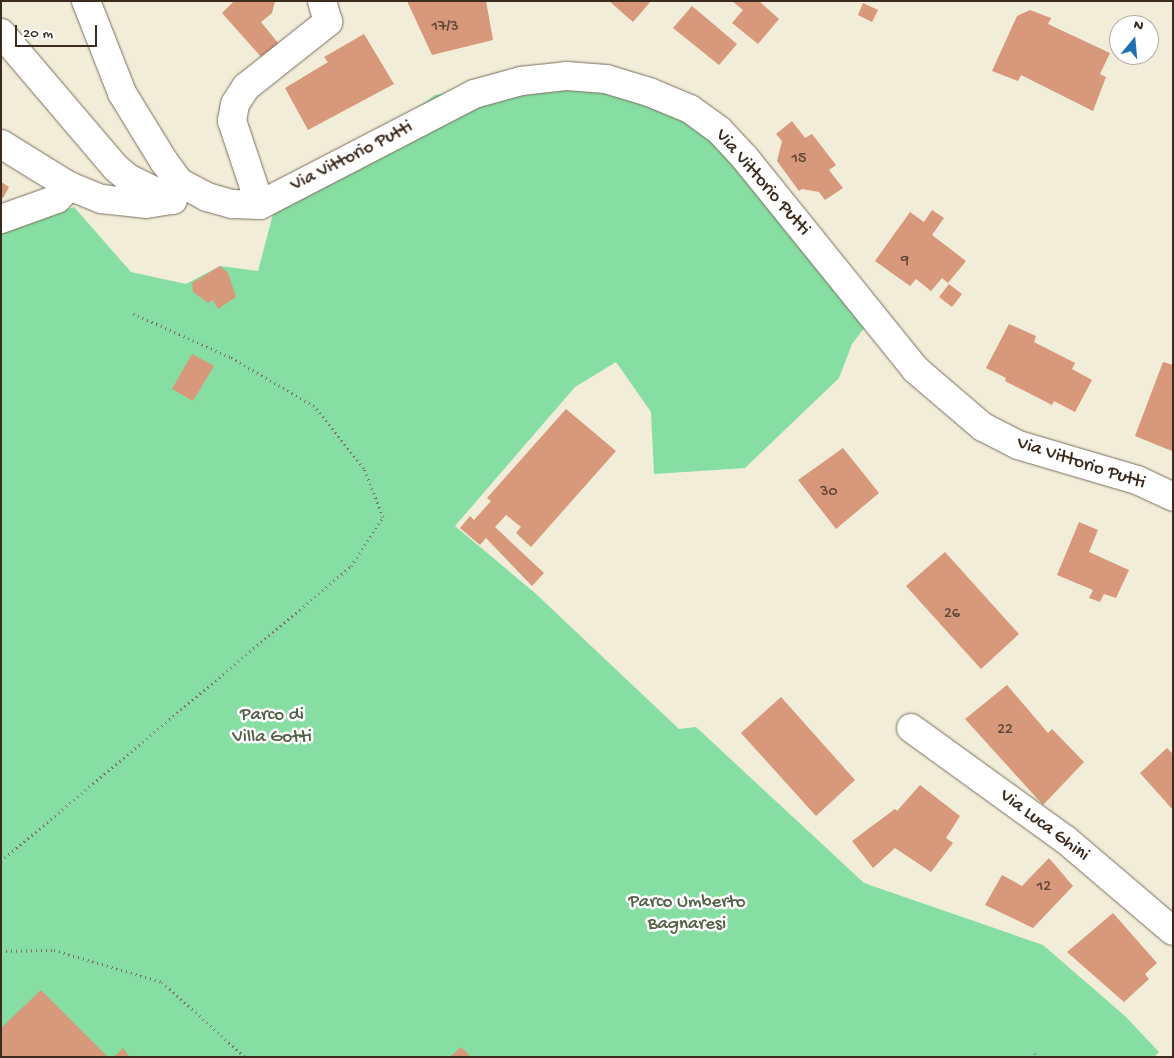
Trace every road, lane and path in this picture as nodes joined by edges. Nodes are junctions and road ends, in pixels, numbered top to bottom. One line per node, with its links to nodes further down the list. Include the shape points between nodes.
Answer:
1 (86, 1): 6 (street, via 122,93 151,142 179,182)
2 (322, 1): 8 (street, via 328,22 246,87 235,104 232,121)
3 (1, 34): 7 (street, via 116,168 128,178)
4 (1, 144): 5 (street)
5 (69, 186): 7 (street, via 101,199 125,203); 9 (street, via 57,199)
6 (207, 197): 7 (street); 8 (street, Via Vittorio Putti, via 232,204)
7 (173, 200)
8 (260, 205): 11 (street, Via Vittorio Putti, via 474,94 521,81 566,76 606,79 649,92 690,109 719,130 916,369 983,427 1018,445 1137,480)
9 (1, 219)
10 (132, 313): 13 (path, via 230,357 314,406 364,468 383,516 351,566)
11 (1173, 497)
12 (911, 728): 14 (street, Via Luca Ghini, via 1066,840)
13 (1, 861)
14 (1173, 931)
15 (1, 951): 16 (path, via 54,950 162,982)
16 (245, 1057)

